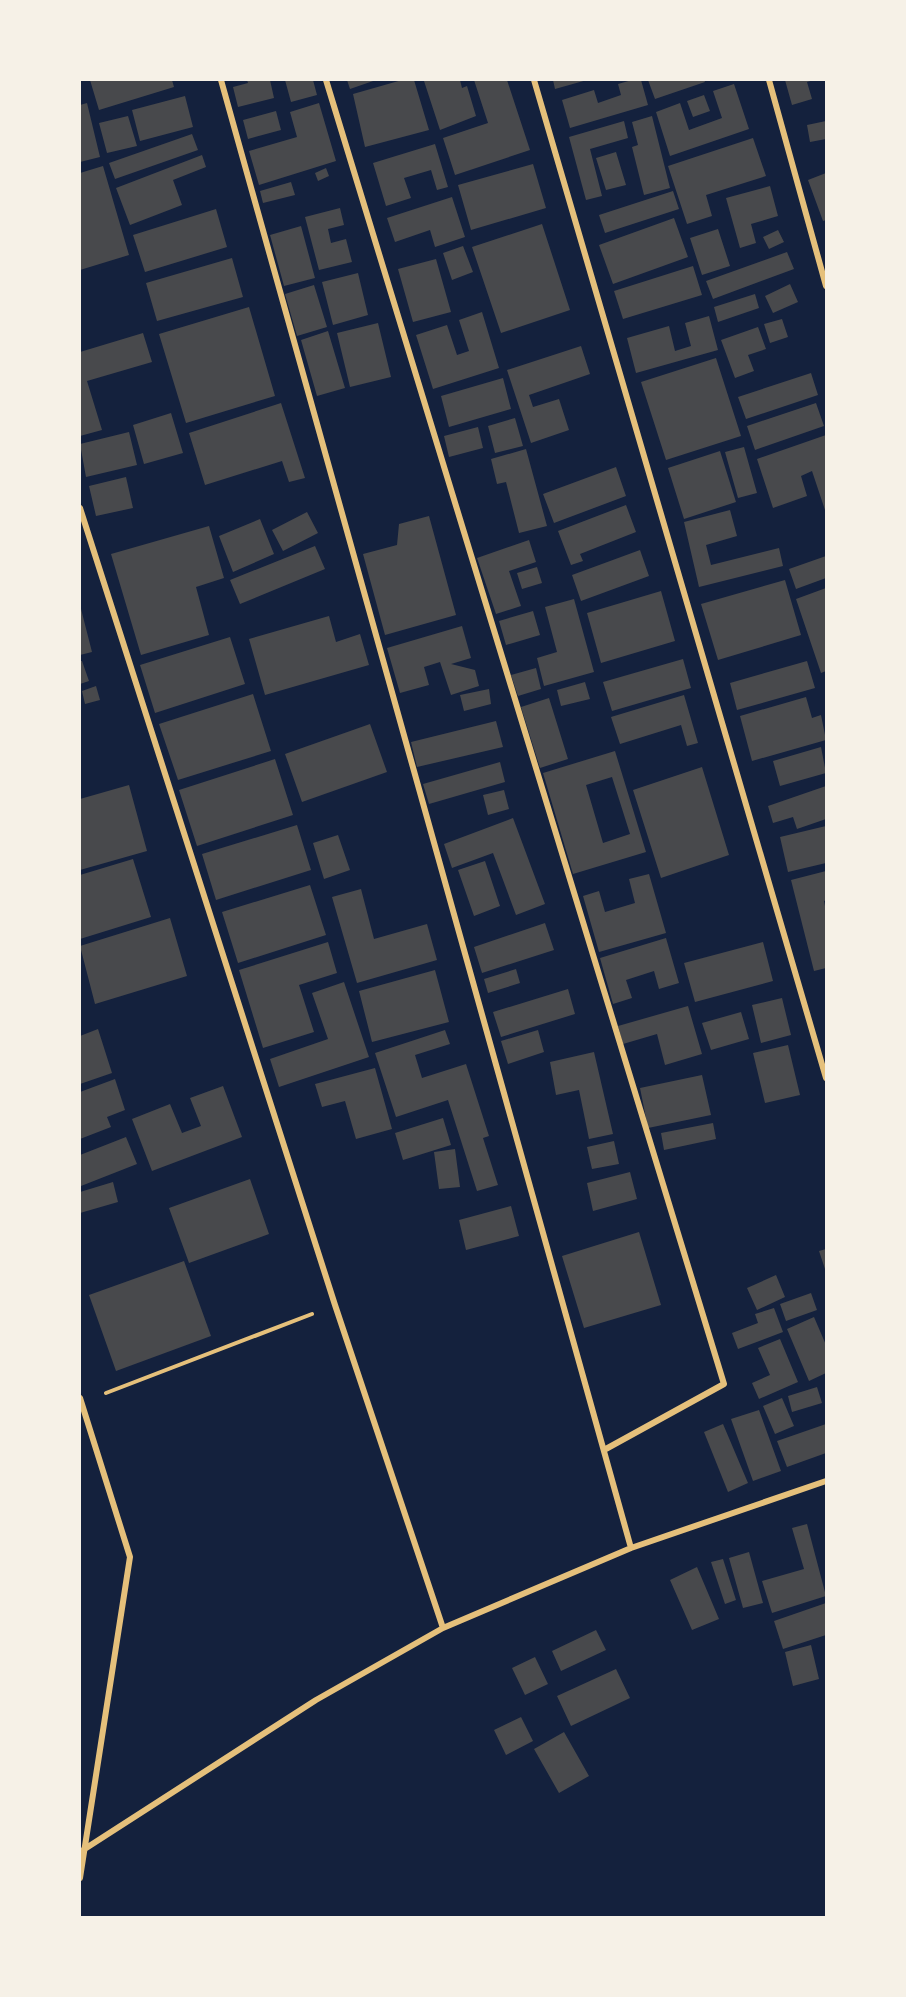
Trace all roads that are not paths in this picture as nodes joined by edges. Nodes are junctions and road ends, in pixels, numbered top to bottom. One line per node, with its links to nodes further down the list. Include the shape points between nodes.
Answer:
1 (221, 80): 9 (street)
2 (327, 80): 9 (street, via 724,1384)
3 (534, 80): 7 (street)
4 (769, 80): 5 (street)
5 (826, 286)
6 (80, 508): 12 (street, via 335,1305)
7 (826, 1078)
8 (80, 1400): 13 (street, via 130,1557)
9 (603, 1450): 11 (street)
10 (826, 1480): 11 (street)
11 (631, 1548): 12 (street)
12 (443, 1628): 13 (street, via 316,1700)
13 (82, 1851): 14 (street)
14 (80, 1878)

